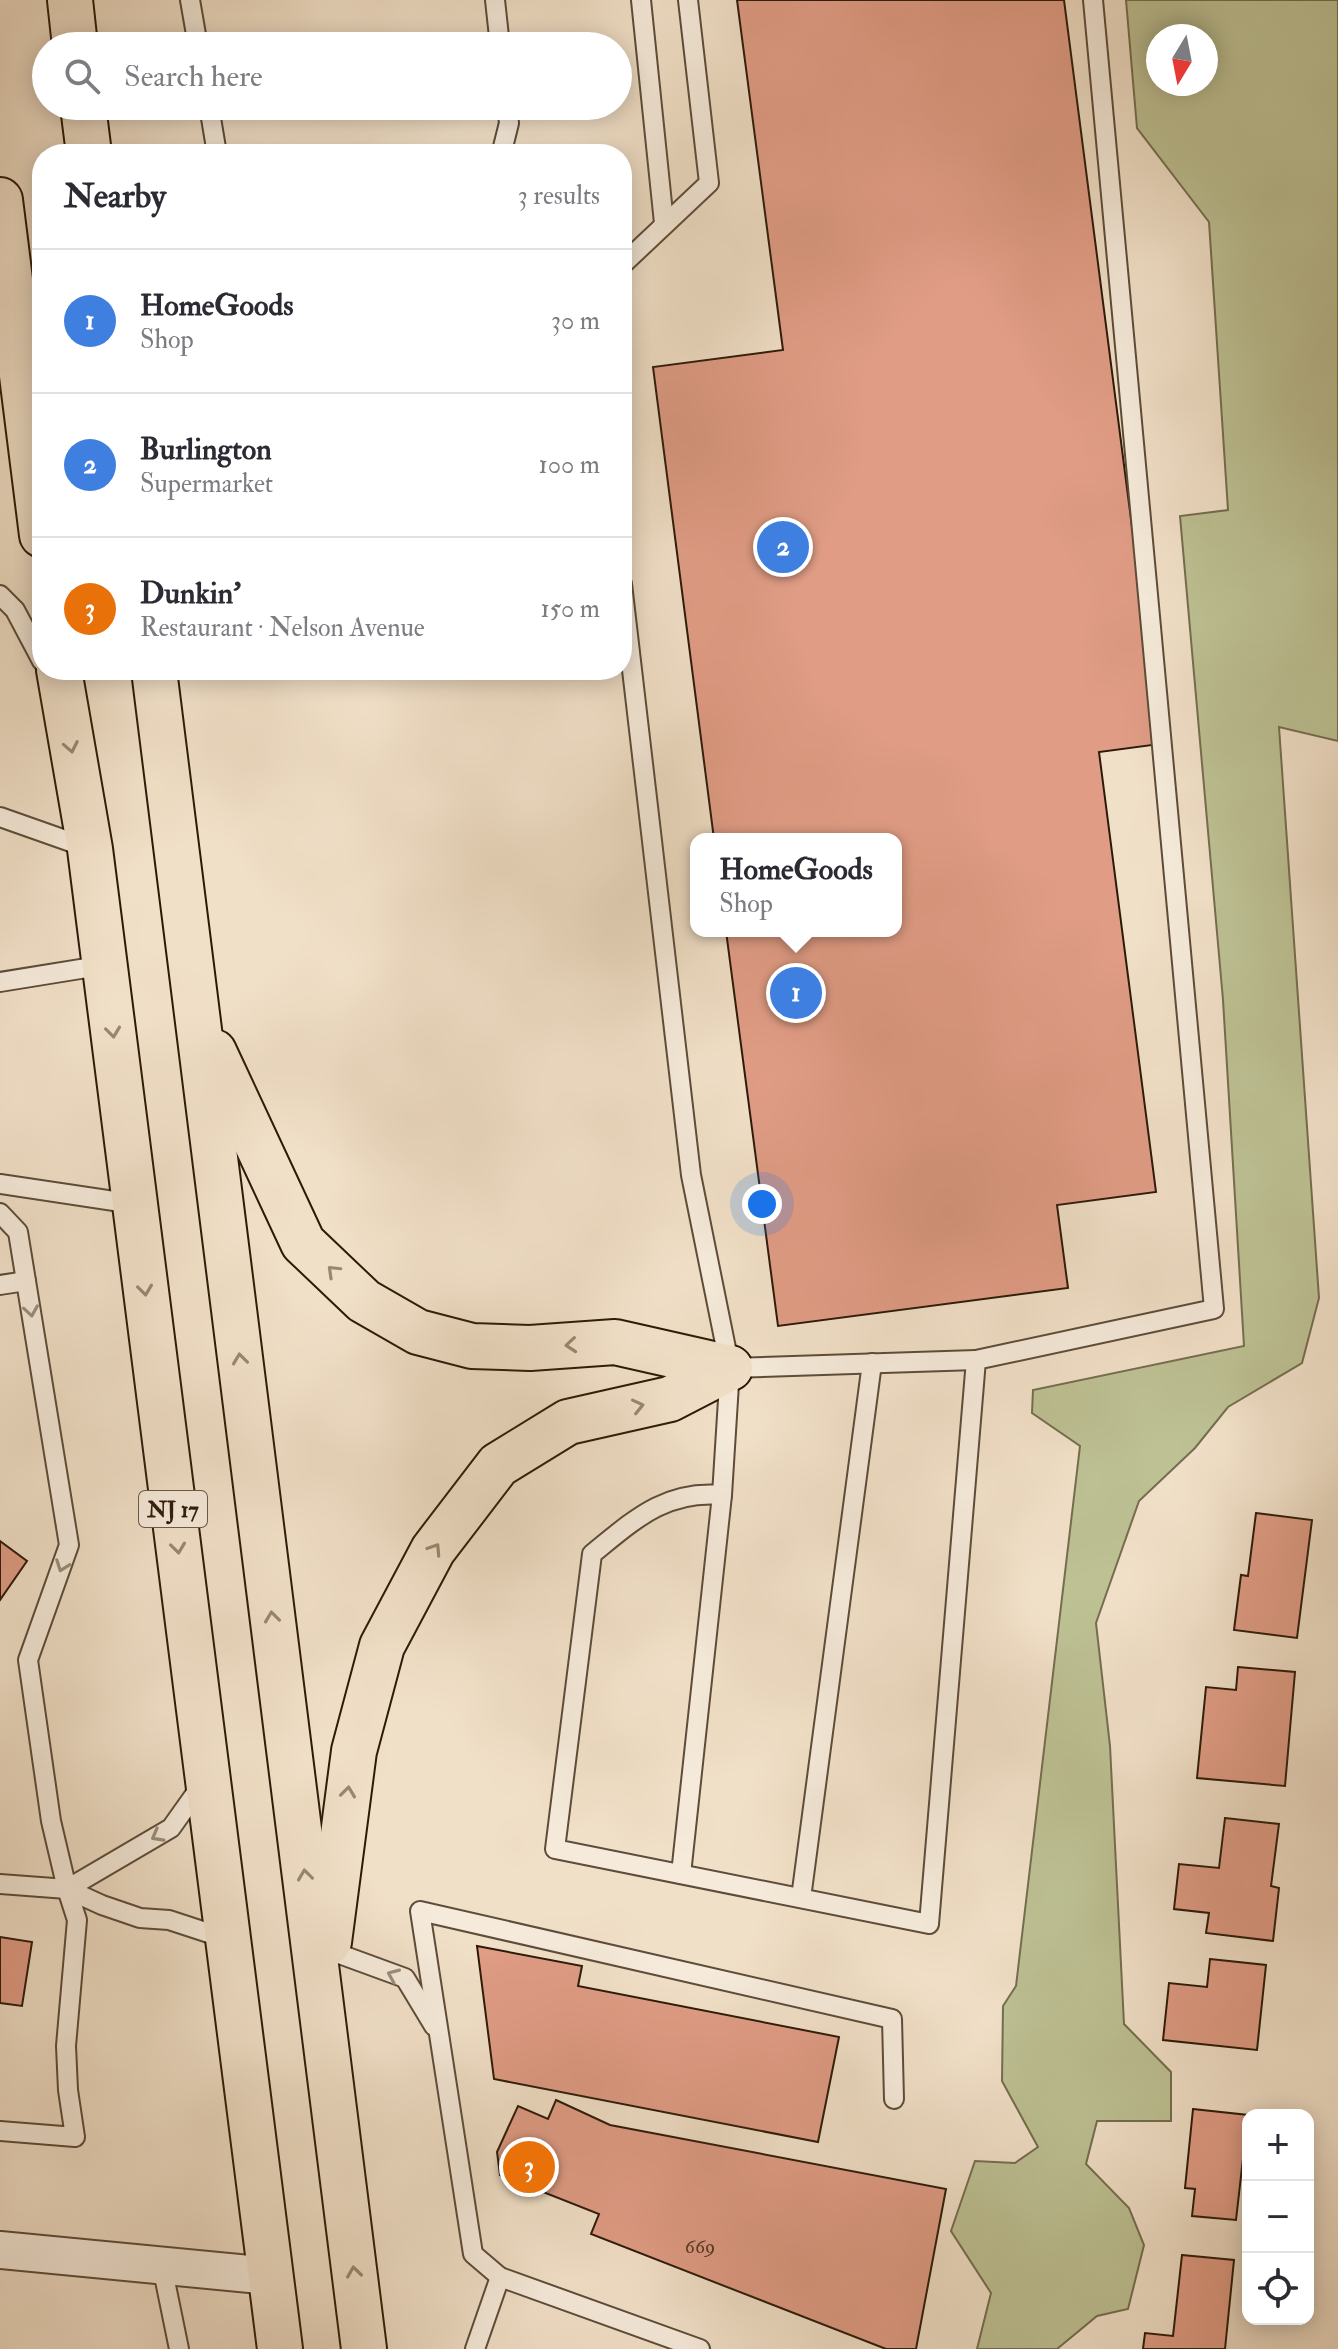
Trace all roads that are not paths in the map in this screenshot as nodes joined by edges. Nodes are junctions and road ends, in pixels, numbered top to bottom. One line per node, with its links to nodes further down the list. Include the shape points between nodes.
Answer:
1 (70, 0): 7 (highway)
2 (190, 0): 8 (lane)
3 (495, 0): 9 (lane)
4 (641, 0): 17 (lane)
5 (688, 0): 17 (lane, via 709,183)
6 (1093, 0): 35 (lane, via 1214,1309)
7 (73, 32)
8 (196, 32)
9 (498, 32)
10 (85, 120): 13 (highway)
11 (211, 120): 14 (lane)
12 (509, 120): 15 (lane)
13 (88, 144)
14 (215, 144)
15 (504, 144)
16 (0, 200): 19 (highway)
17 (664, 223): 18 (lane)
18 (632, 255)
19 (32, 455)
20 (0, 595): 21 (lane)
21 (32, 642)
22 (632, 670): 37 (lane, via 691,1175)
23 (56, 680): 26 (highway, NJ 17, one-way to 26)
24 (155, 680): 29 (highway)
25 (0, 817): 26 (lane)
26 (90, 849): 27 (highway, NJ 17)
27 (105, 965): 28 (lane); 31 (highway, NJ 17, one-way to 31)
28 (0, 982)
29 (196, 1013): 37 (highway, one-way to 29, via 615,1342 472,1346 418,1332 364,1301 303,1243); 45 (highway, one-way to 29)
30 (0, 1184): 31 (lane)
31 (134, 1204): 39 (highway, NJ 17, one-way to 39)
32 (0, 1213): 33 (lane, via 18,1232)
33 (26, 1281): 34 (lane); 42 (lane, one-way to 42, via 69,1545 28,1660 51,1821)
34 (0, 1285)
35 (976, 1360): 36 (lane); 43 (lane, via 929,1924)
36 (872, 1363): 37 (lane); 43 (lane)
37 (730, 1368): 38 (lane); 45 (highway, one-way to 37, via 354,1751 382,1646 433,1550 498,1465 556,1429 670,1399)
38 (722, 1495): 40 (lane); 40 (lane, via 698,1493 645,1511 592,1554 555,1849)
39 (207, 1778): 42 (lane, one-way to 42, via 171,1828); 44 (highway, NJ 17)
40 (681, 1874): 43 (lane)
41 (0, 1884): 42 (lane)
42 (67, 1889): 44 (lane, via 140,1918 169,1920); 48 (lane, via 77,1920 66,2046 75,2137)
43 (801, 1898)
44 (227, 1939): 51 (highway, NJ 17)
45 (321, 1947): 46 (lane, one-way to 45, via 405,1978); 55 (highway, one-way to 45, via 321,2008)
46 (440, 2035): 47 (lane, via 420,1911 892,2019); 52 (lane, via 473,2254)
47 (894, 2099)
48 (0, 2131)
49 (0, 2250): 50 (street)
50 (162, 2266): 51 (street); 53 (lane)
51 (270, 2276): 54 (highway, NJ 17)
52 (500, 2277): 56 (lane); 57 (lane)
53 (179, 2349)
54 (280, 2349)
55 (364, 2349)
56 (475, 2349)
57 (700, 2349)

